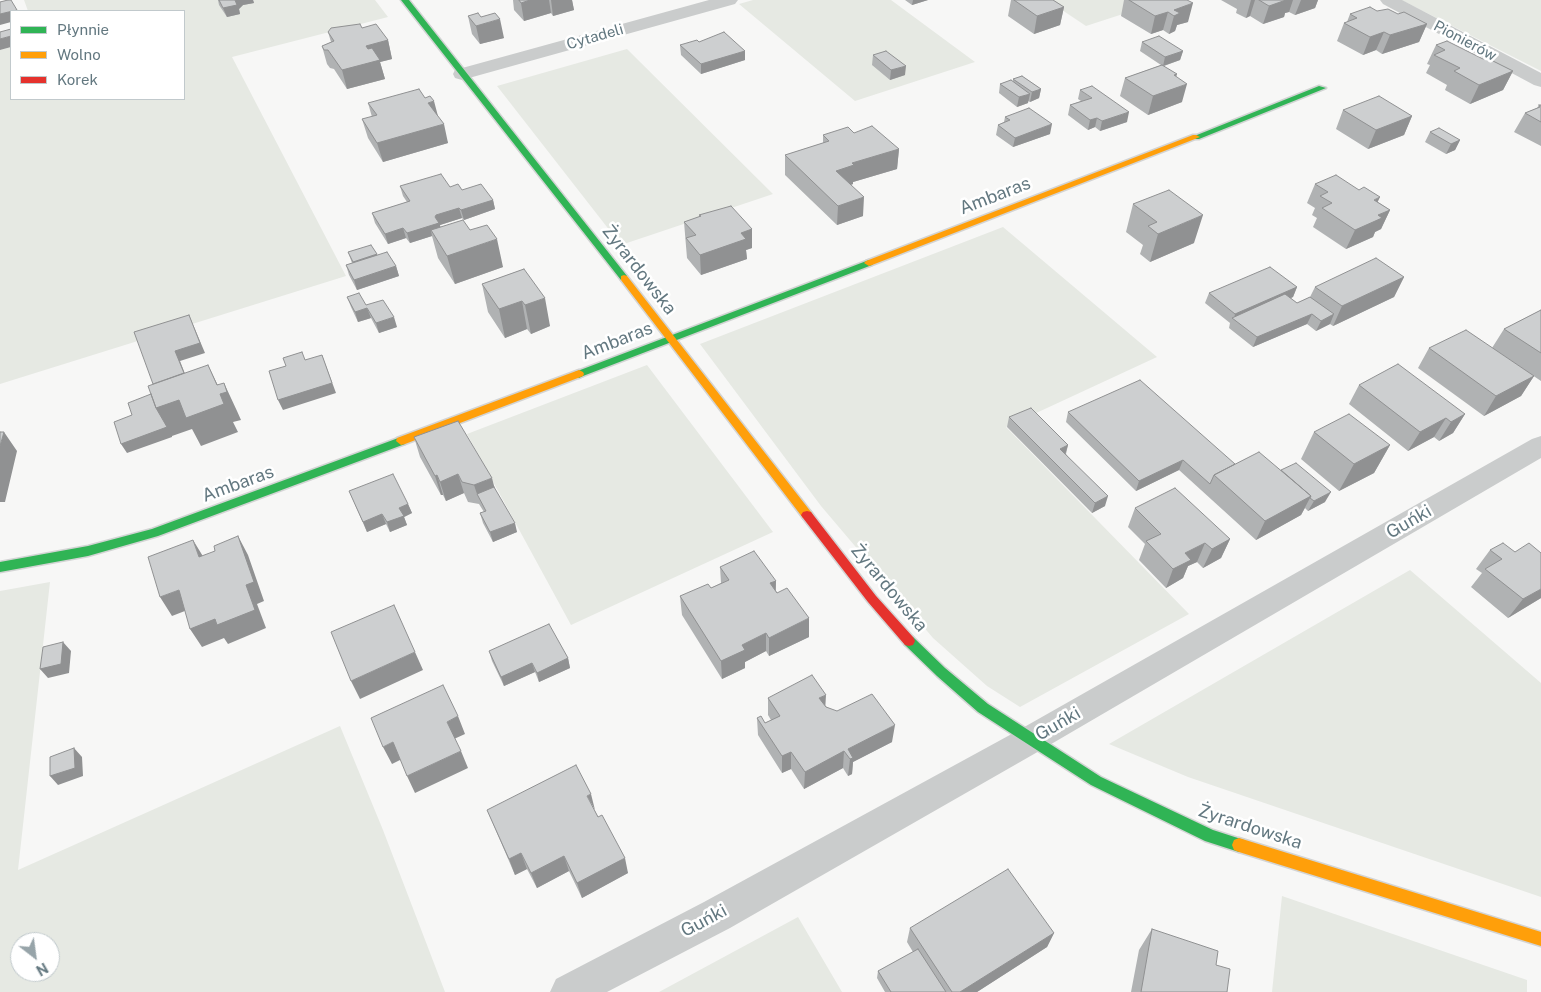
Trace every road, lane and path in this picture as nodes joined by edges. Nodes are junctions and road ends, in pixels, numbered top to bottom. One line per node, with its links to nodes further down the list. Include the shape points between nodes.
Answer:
1 (405, 0): 4 (street, Żyrardowska)
2 (729, 0): 4 (street, Cytadeli)
3 (1389, 0): 5 (street, Pionierów)
4 (462, 74): 7 (street, Żyrardowska)
5 (1541, 81)
6 (1322, 88): 7 (street, Ambaras)
7 (672, 339): 9 (street, Ambaras, via 162,530 88,552); 10 (street, Żyrardowska, via 902,634 983,708)
8 (1541, 446): 10 (street, Guńki)
9 (0, 567)
10 (1030, 740): 11 (street, Żyrardowska, via 1096,781 1210,836); 12 (street, Guńki, via 726,910)
11 (1541, 939)
12 (569, 992)

